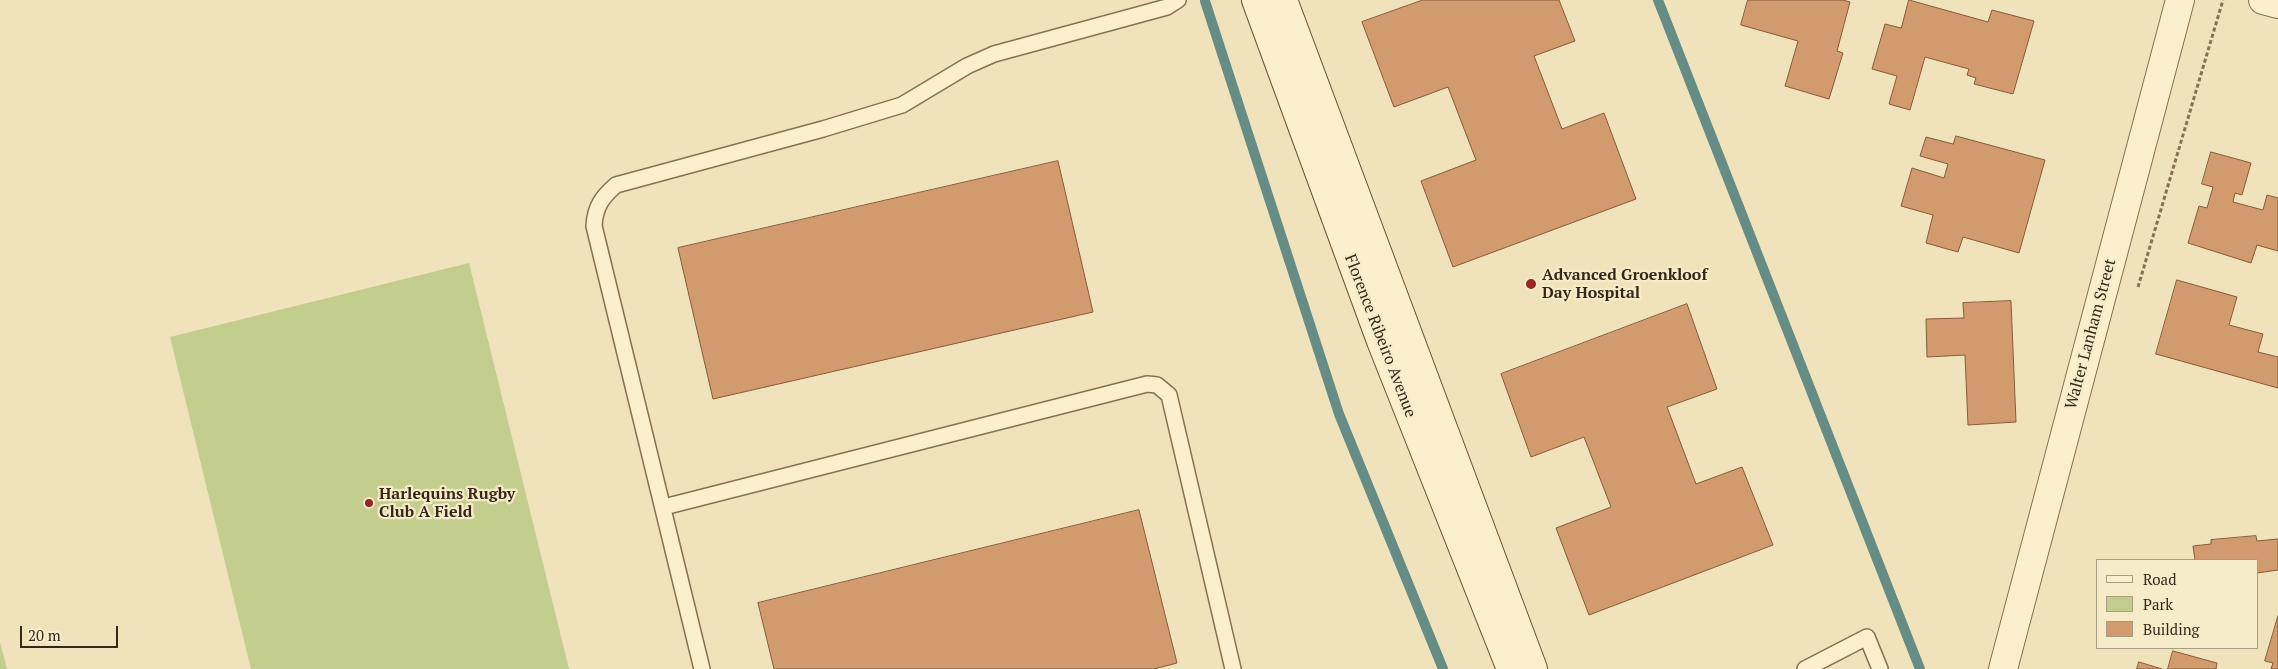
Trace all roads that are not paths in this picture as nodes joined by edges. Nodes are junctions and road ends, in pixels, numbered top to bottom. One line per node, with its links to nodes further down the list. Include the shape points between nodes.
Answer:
1 (1256, 0): 10 (main road, Florence Ribeiro Avenue, via 1381,341)
2 (1283, 0): 11 (main road, Florence Ribeiro Avenue)
3 (2180, 0): 14 (main road, Walter Lanham Street)
4 (2263, 0): 6 (main road)
5 (1173, 4): 7 (lane, via 994,54 967,66 902,105 616,185 602,198 595,213 594,226)
6 (2278, 4)
7 (664, 507): 8 (lane); 9 (lane, via 1146,384 1157,385 1169,395)
8 (702, 669)
9 (1233, 669)
10 (1511, 669)
11 (1533, 669)
12 (1805, 669): 13 (lane, via 1867,636)
13 (1880, 669)
14 (2003, 669)

